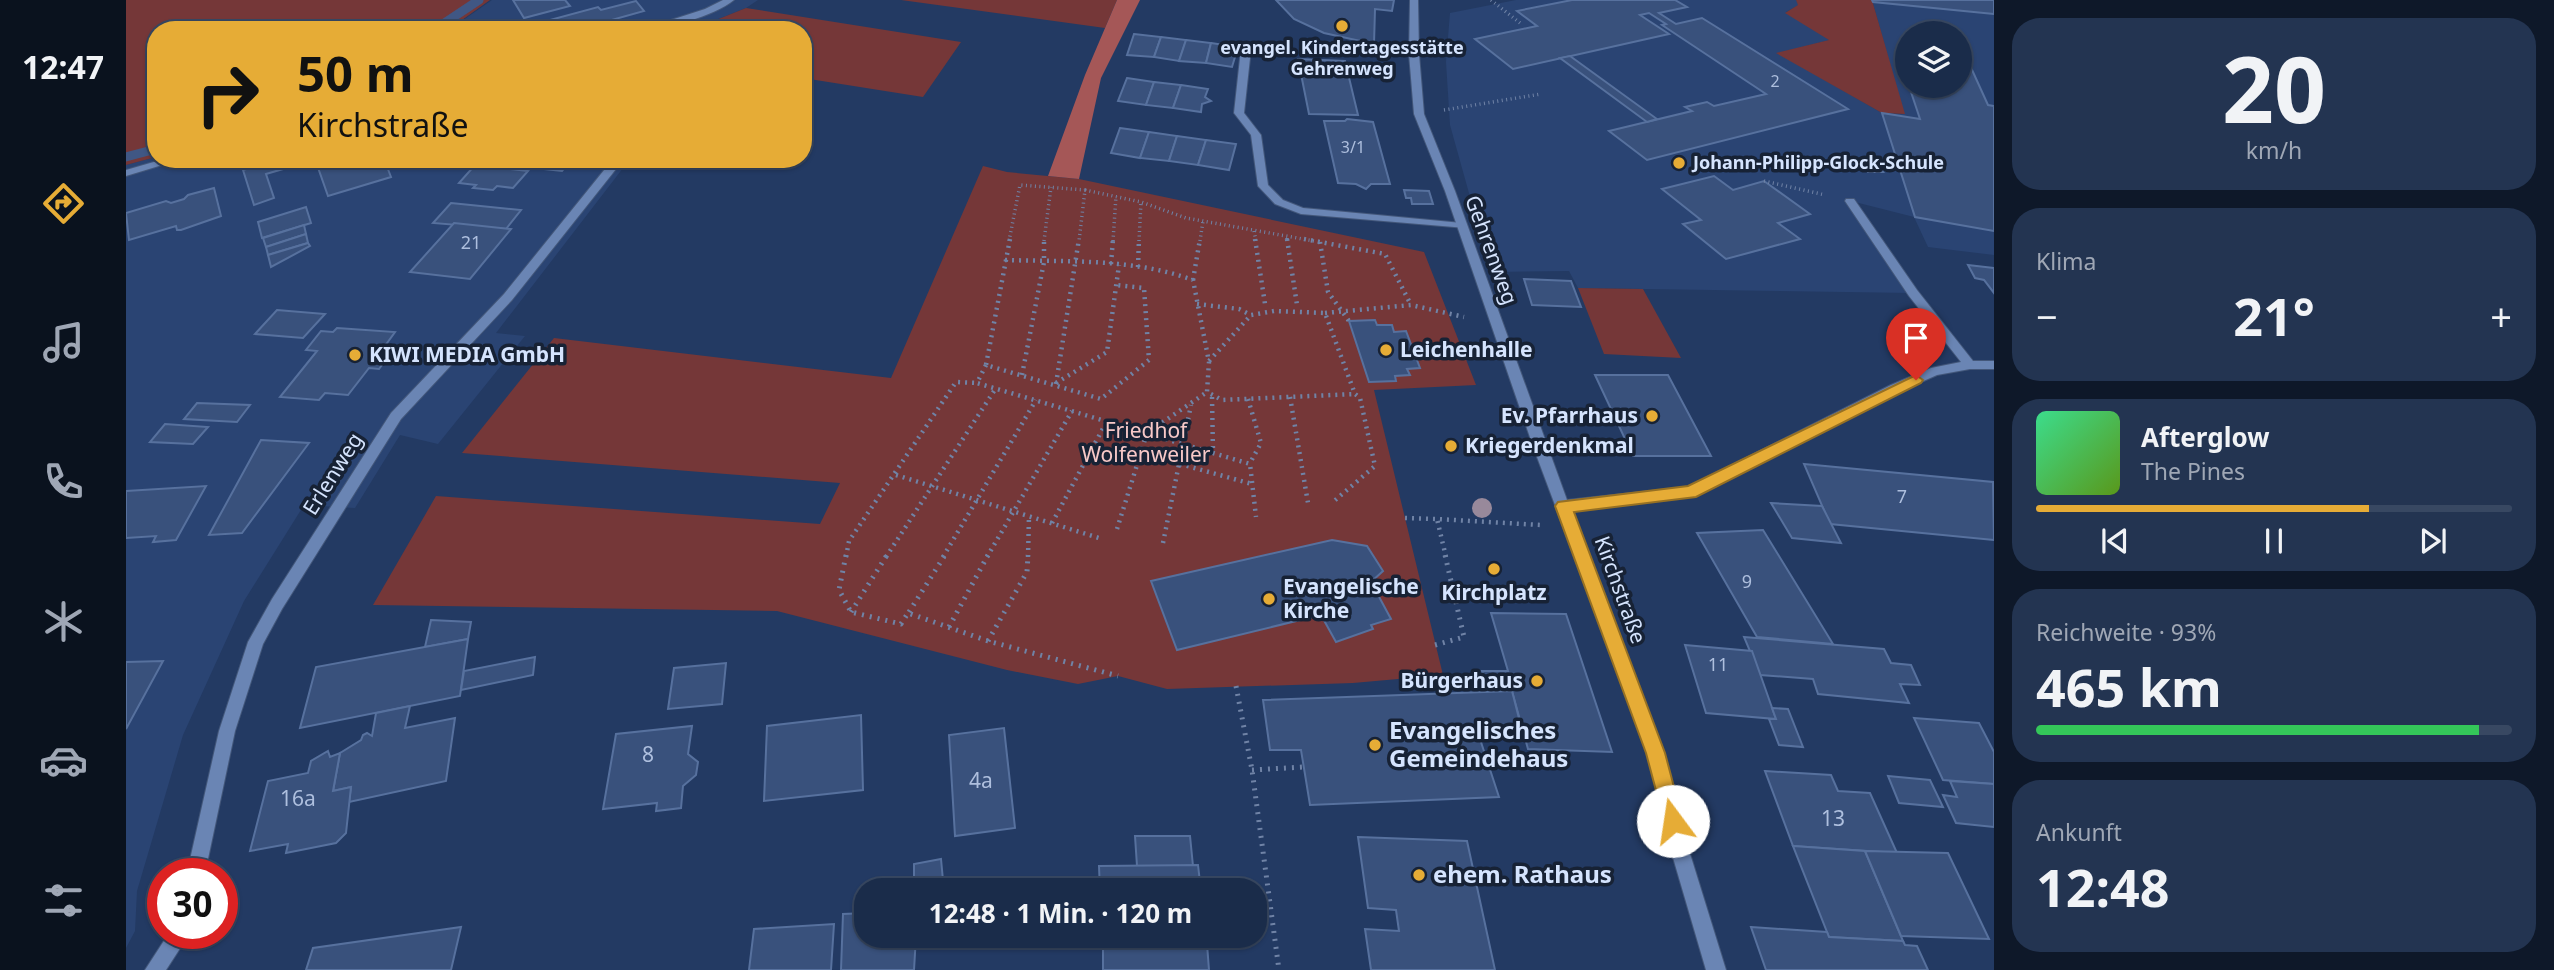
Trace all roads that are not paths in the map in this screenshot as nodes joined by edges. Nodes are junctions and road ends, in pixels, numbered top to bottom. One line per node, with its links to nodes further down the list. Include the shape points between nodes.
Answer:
1 (730, 0): 3 (street)
2 (1413, 0): 9 (street, Gehrenweg, via 1419,114)
3 (674, 21)
4 (1246, 49): 9 (street, via 1239,113 1256,135 1263,186 1279,201 1301,211)
5 (147, 167): 7 (street)
6 (612, 168): 13 (street, Erlenweg, via 508,297 396,416 277,604 256,642 226,731)
7 (126, 173)
8 (1850, 201): 10 (street)
9 (1462, 226): 12 (street, Gehrenweg)
10 (1970, 365): 11 (street); 12 (street, via 1935,371 1896,388 1690,492)
11 (1994, 365)
12 (1563, 506): 16 (street, Kirchstraße, via 1656,753)
13 (199, 858)
14 (169, 949): 15 (street)
15 (155, 970)
16 (1716, 970)

